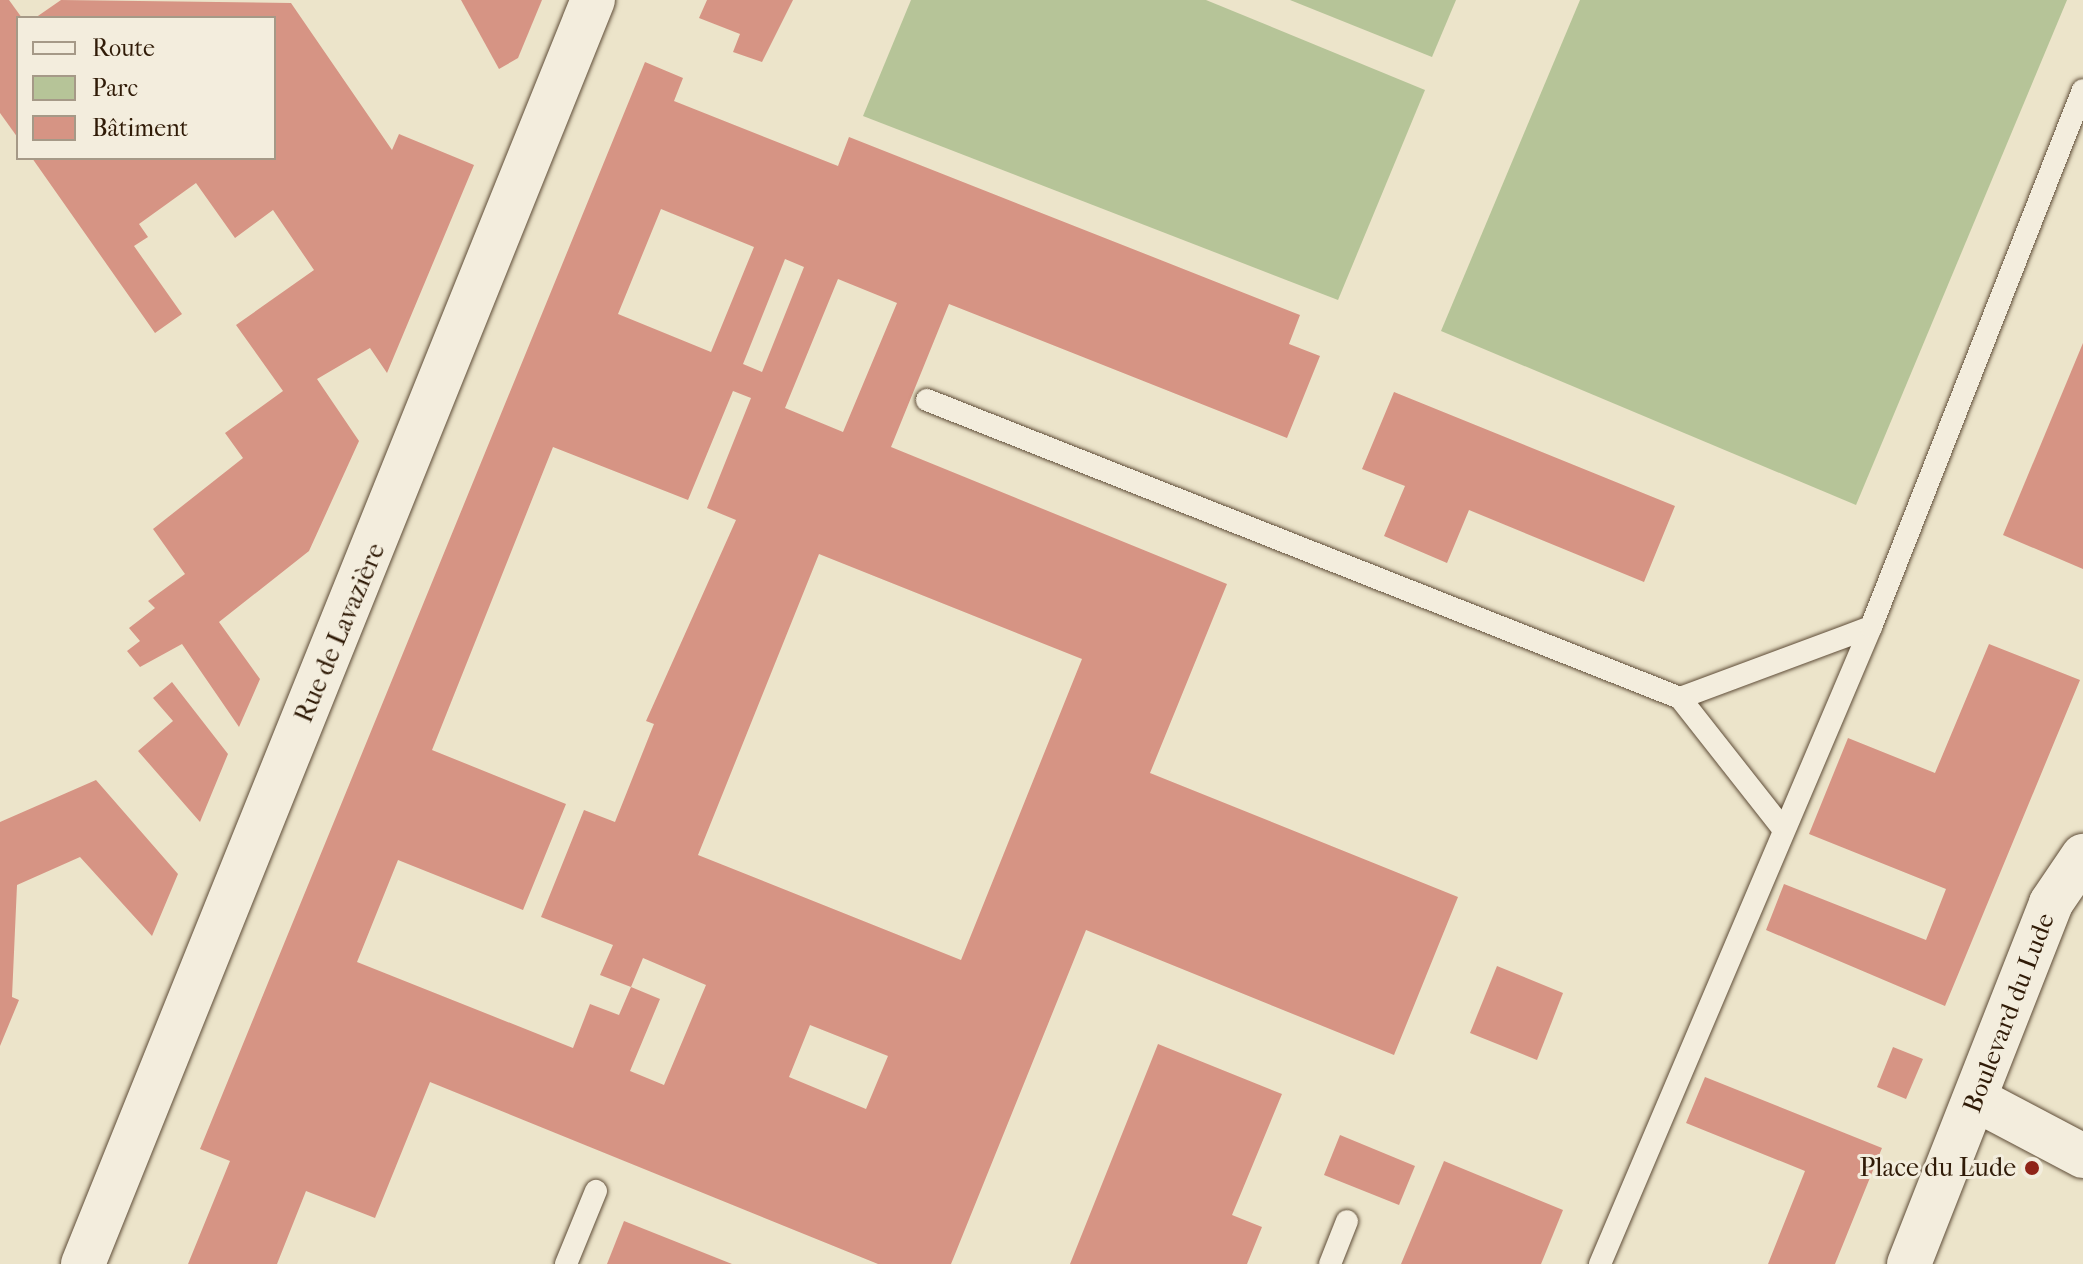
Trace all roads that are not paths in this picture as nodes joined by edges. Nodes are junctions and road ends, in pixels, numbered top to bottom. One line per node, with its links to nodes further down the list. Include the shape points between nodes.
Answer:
1 (593, 0): 12 (street, Rue de Lavazière)
2 (2083, 90): 4 (lane)
3 (927, 400): 5 (lane)
4 (1871, 627): 5 (lane); 6 (lane)
5 (1680, 698): 6 (lane)
6 (1784, 830): 15 (lane)
7 (2083, 856): 8 (street, Boulevard du Lude, via 2051,903)
8 (1977, 1100): 9 (street); 16 (street, Boulevard du Lude)
9 (2083, 1156)
10 (596, 1191): 13 (lane)
11 (1347, 1221): 14 (lane)
12 (83, 1264)
13 (566, 1264)
14 (1330, 1264)
15 (1600, 1264)
16 (1909, 1264)

